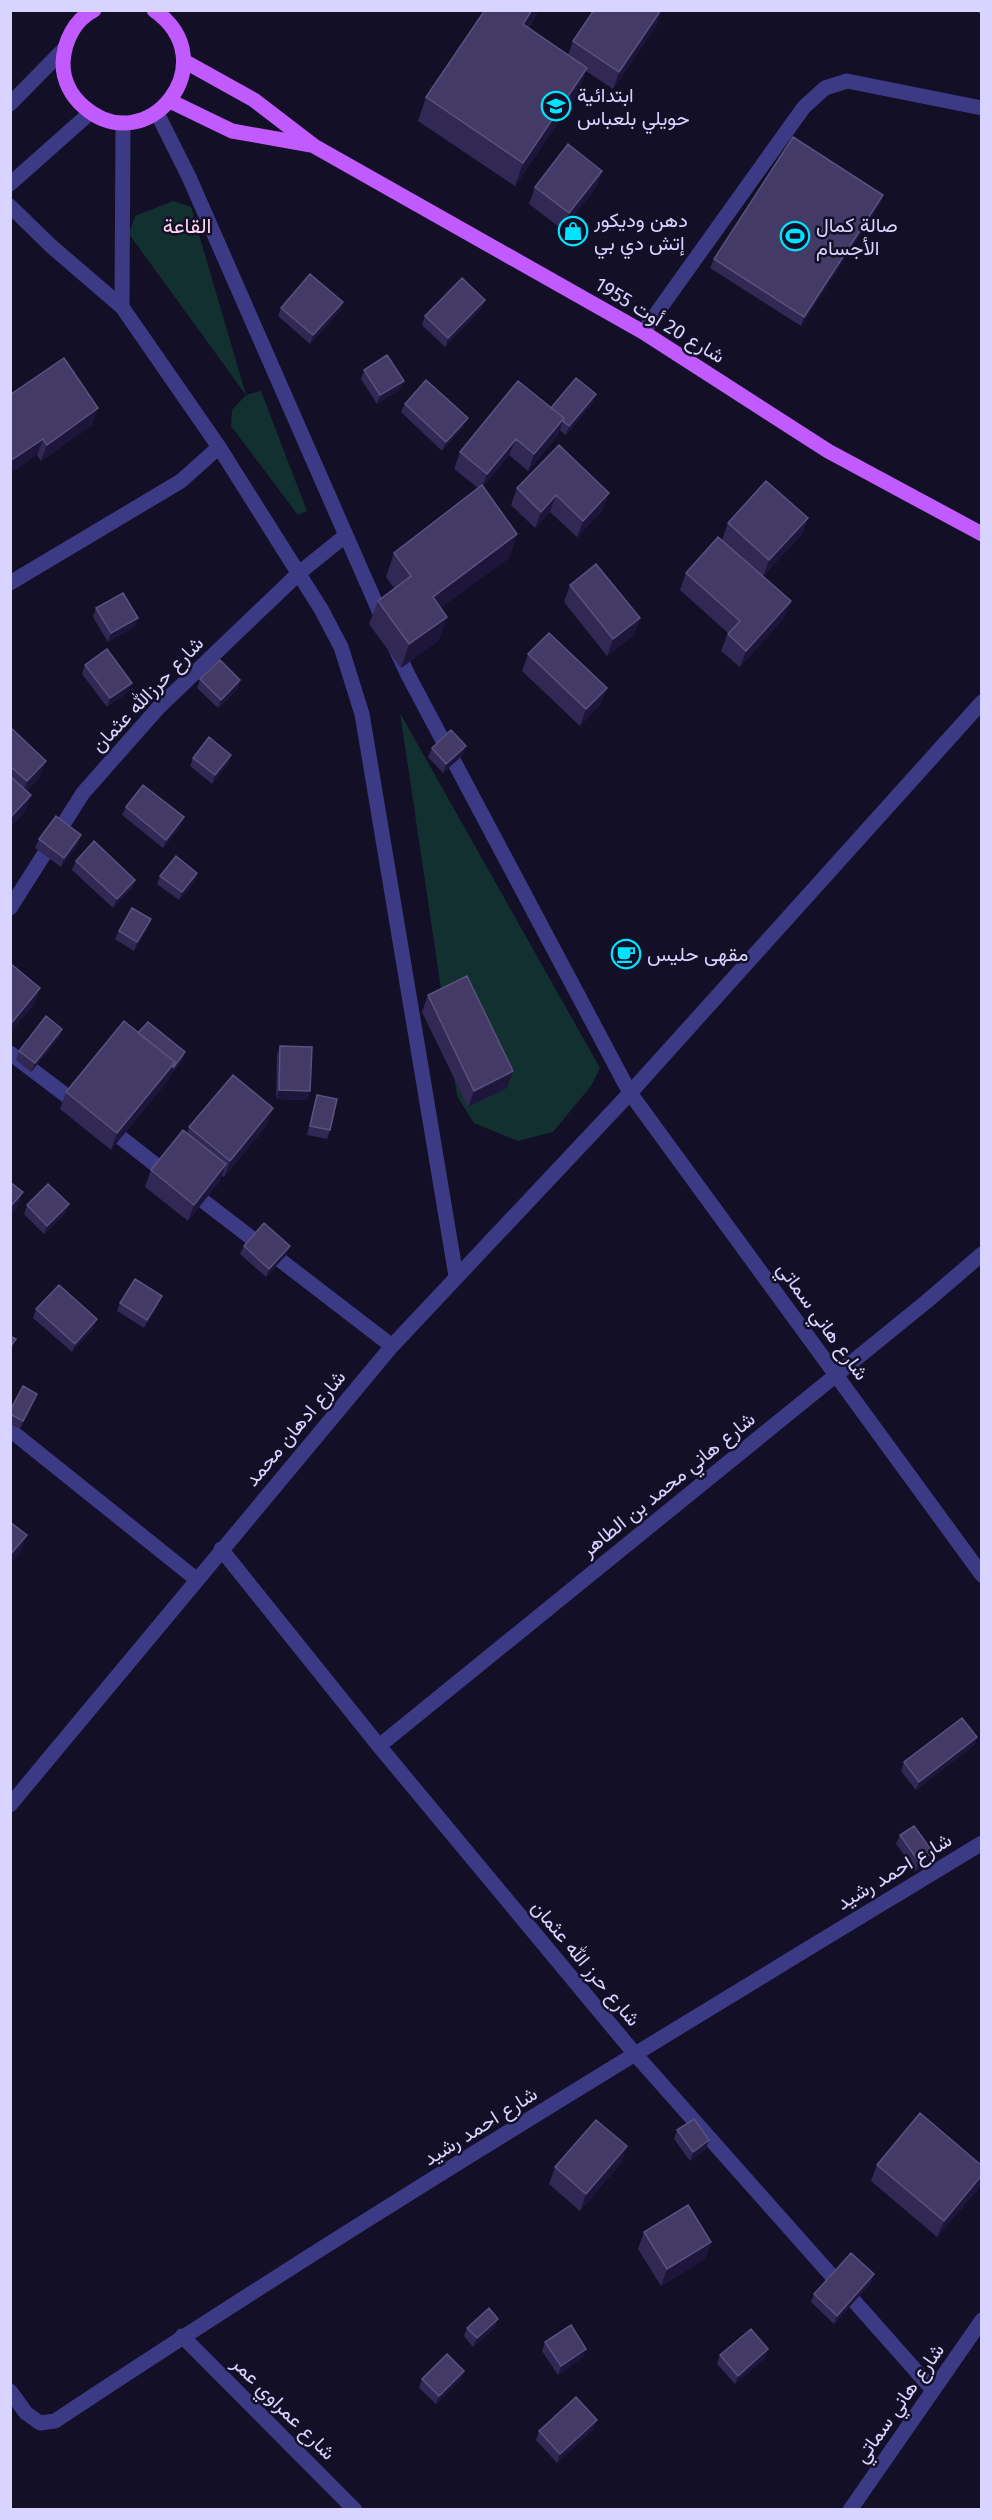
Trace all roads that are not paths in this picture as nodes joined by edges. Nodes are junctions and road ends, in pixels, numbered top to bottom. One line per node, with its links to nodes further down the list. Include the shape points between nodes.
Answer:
1 (91, 11): 3 (main road, via 70,35)
2 (162, 13): 4 (main road, via 182,45)
3 (65, 48): 6 (street); 8 (main road, via 67,85)
4 (184, 61): 5 (main road, via 183,75); 11 (main road, via 254,100)
5 (170, 101): 9 (main road); 11 (main road, via 232,131)
6 (10, 104)
7 (981, 108): 15 (street, via 847,81 825,88 804,107)
8 (90, 113): 10 (main road, via 106,121); 12 (street)
9 (157, 113): 10 (main road); 18 (street, شارع هاني سماتي, via 189,177)
10 (123, 123): 14 (street)
11 (314, 146): 15 (main road, شارع 20 أوت 1955)
12 (10, 184)
13 (10, 206): 14 (street)
14 (122, 307): 16 (street)
15 (643, 332): 17 (main road, شارع 20 أوت 1955, via 828,451)
16 (219, 447): 19 (street); 20 (street, via 181,481)
17 (981, 534)
18 (345, 536): 19 (street, شارع حرزالله عثمان); 24 (street, شارع هاني سماتي, via 408,675)
19 (298, 573): 22 (street, شارع حرزالله عثمان, via 159,707 83,793); 26 (street, via 341,647 362,714)
20 (10, 583)
21 (981, 702): 24 (street, شارع ادهان محمد)
22 (10, 908)
23 (10, 1053): 27 (street)
24 (630, 1093): 26 (street, شارع ادهان محمد); 28 (street, شارع هاني سماتي)
25 (981, 1254): 28 (street, شارع هاني محمد بن الطاهر)
26 (456, 1276): 27 (street, شارع ادهان محمد)
27 (392, 1346): 30 (street, شارع ادهان محمد)
28 (837, 1374): 31 (street, شارع هاني سماتي); 33 (street, شارع هاني محمد بن الطاهر)
29 (10, 1430): 32 (street)
30 (221, 1549): 32 (street, شارع ادهان محمد); 33 (street, شارع حرز الله عثمان)
31 (981, 1575)
32 (196, 1579): 34 (street, شارع ادهان محمد)
33 (379, 1746): 36 (street, شارع حرز الله عثمان)
34 (10, 1805)
35 (981, 1843): 36 (street, شارع احمد رشيد)
36 (635, 2054): 38 (street, شارع احمد رشيد); 39 (street, شارع حرز الله عثمان)
37 (981, 2320): 39 (street, شارع هاني سماتي)
38 (182, 2336): 40 (street, شارع احمد رشيد, via 54,2421 39,2422 26,2413); 41 (street, شارع عمراوي عمر)
39 (933, 2390): 42 (street, شارع هاني سماتي)
40 (10, 2391)
41 (355, 2510)
42 (850, 2510)

